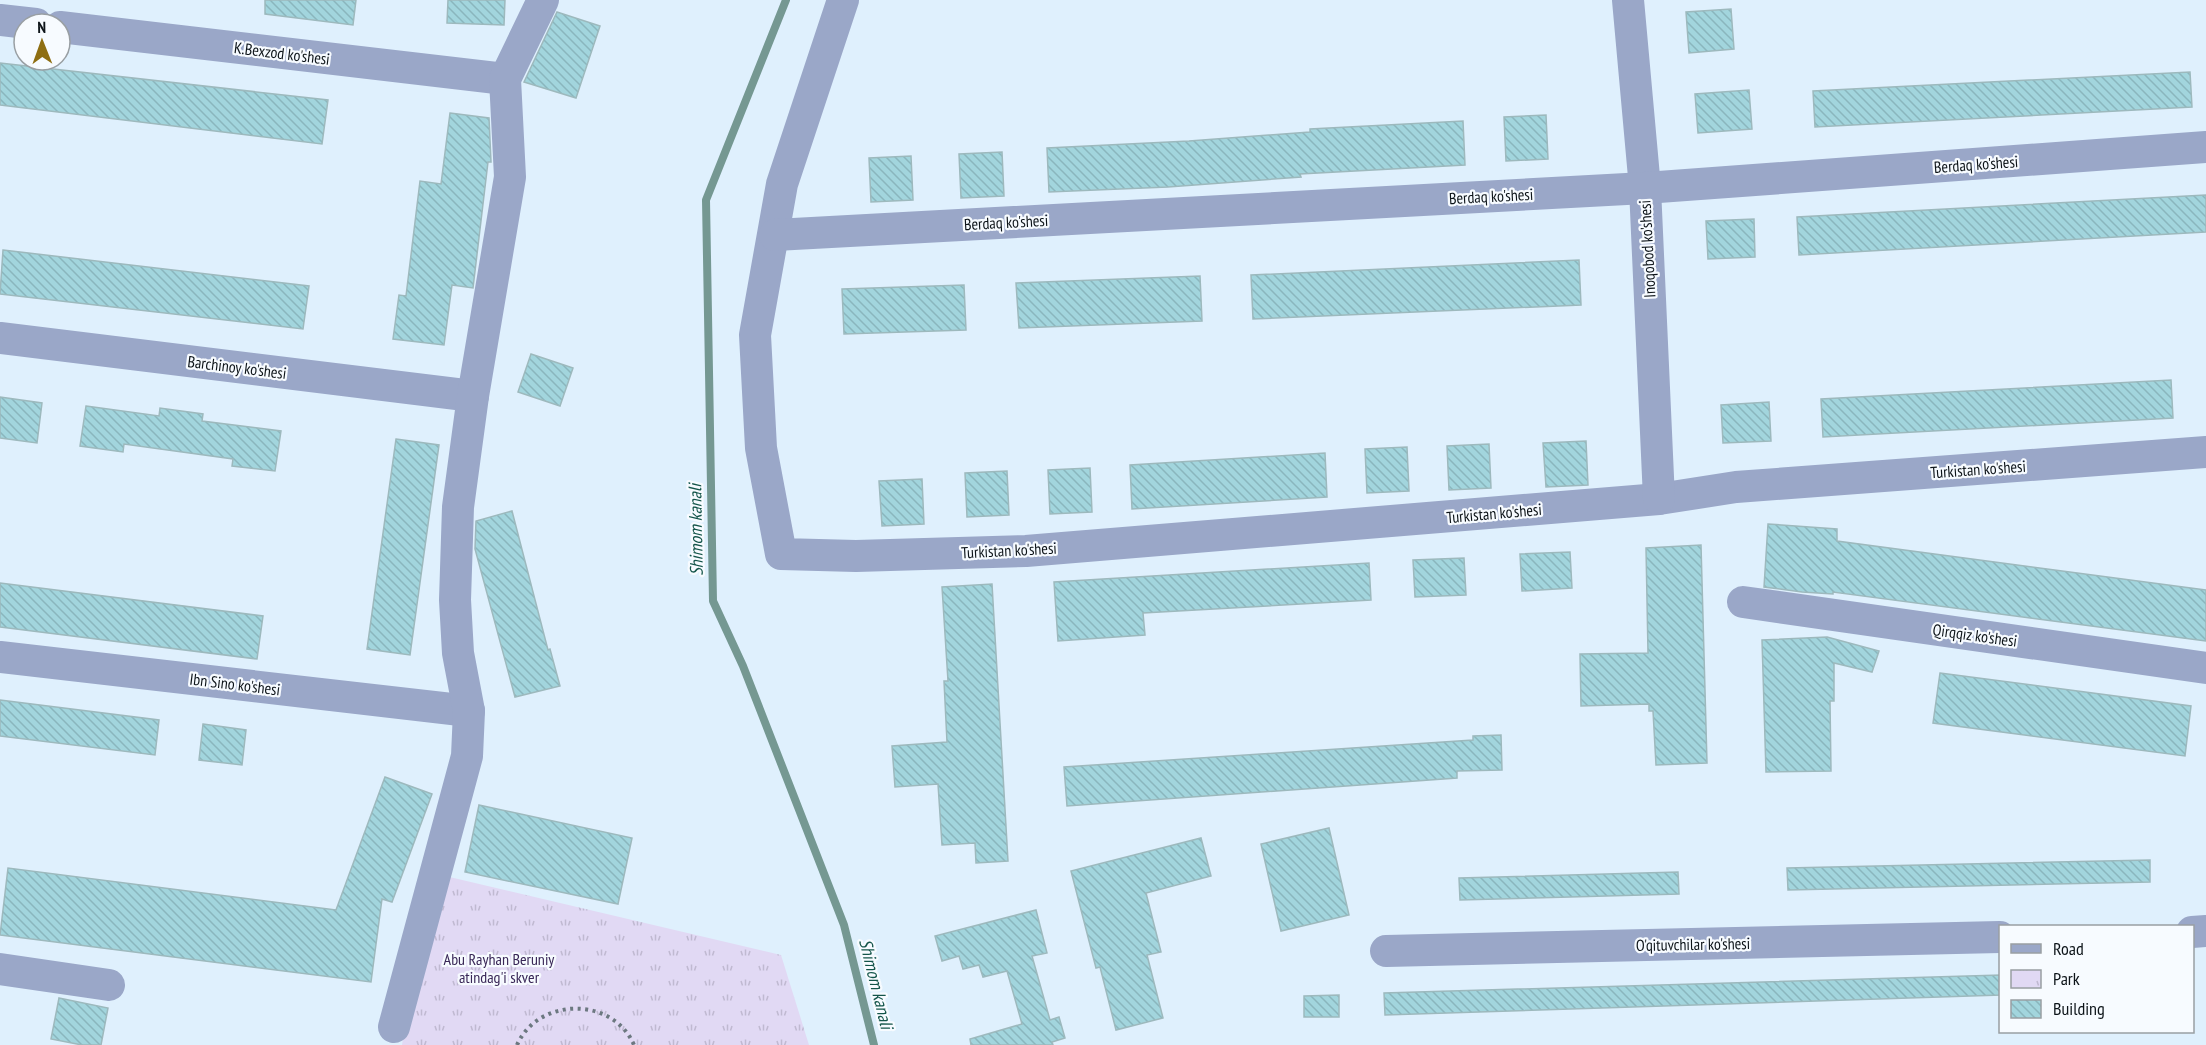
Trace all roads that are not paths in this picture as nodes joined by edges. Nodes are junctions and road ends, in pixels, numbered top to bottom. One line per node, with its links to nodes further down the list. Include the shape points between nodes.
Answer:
1 (543, 0): 5 (street)
2 (843, 0): 8 (street, via 782,184)
3 (1628, 0): 7 (street, Inoqobod ko'shesi)
4 (72, 28): 5 (street, K.Bexzod ko'shesi)
5 (505, 79): 10 (street, via 510,177)
6 (2206, 147): 7 (street, Berdaq ko'shesi)
7 (1645, 188): 8 (street, Berdaq ko'shesi); 12 (street, Inoqobod ko'shesi)
8 (775, 234): 12 (street, Turkistan ko'shesi, via 755,335 761,448 781,554 1026,551)
9 (0, 338): 10 (street, Barchinoy ko'shesi)
10 (473, 396): 16 (street, via 458,507 455,600 458,653)
11 (2206, 452): 12 (street, Turkistan ko'shesi, via 1737,487)
12 (1659, 500)
13 (1743, 602): 15 (street, Qirqqiz ko'shesi)
14 (0, 657): 16 (street, Ibn Sino ko'shesi)
15 (2206, 668)
16 (469, 711): 21 (street, via 468,756)
17 (1999, 936): 18 (street, O'qituvchilar ko'shesi)
18 (1386, 951)
19 (0, 969): 20 (street)
20 (110, 985)
21 (394, 1027)

